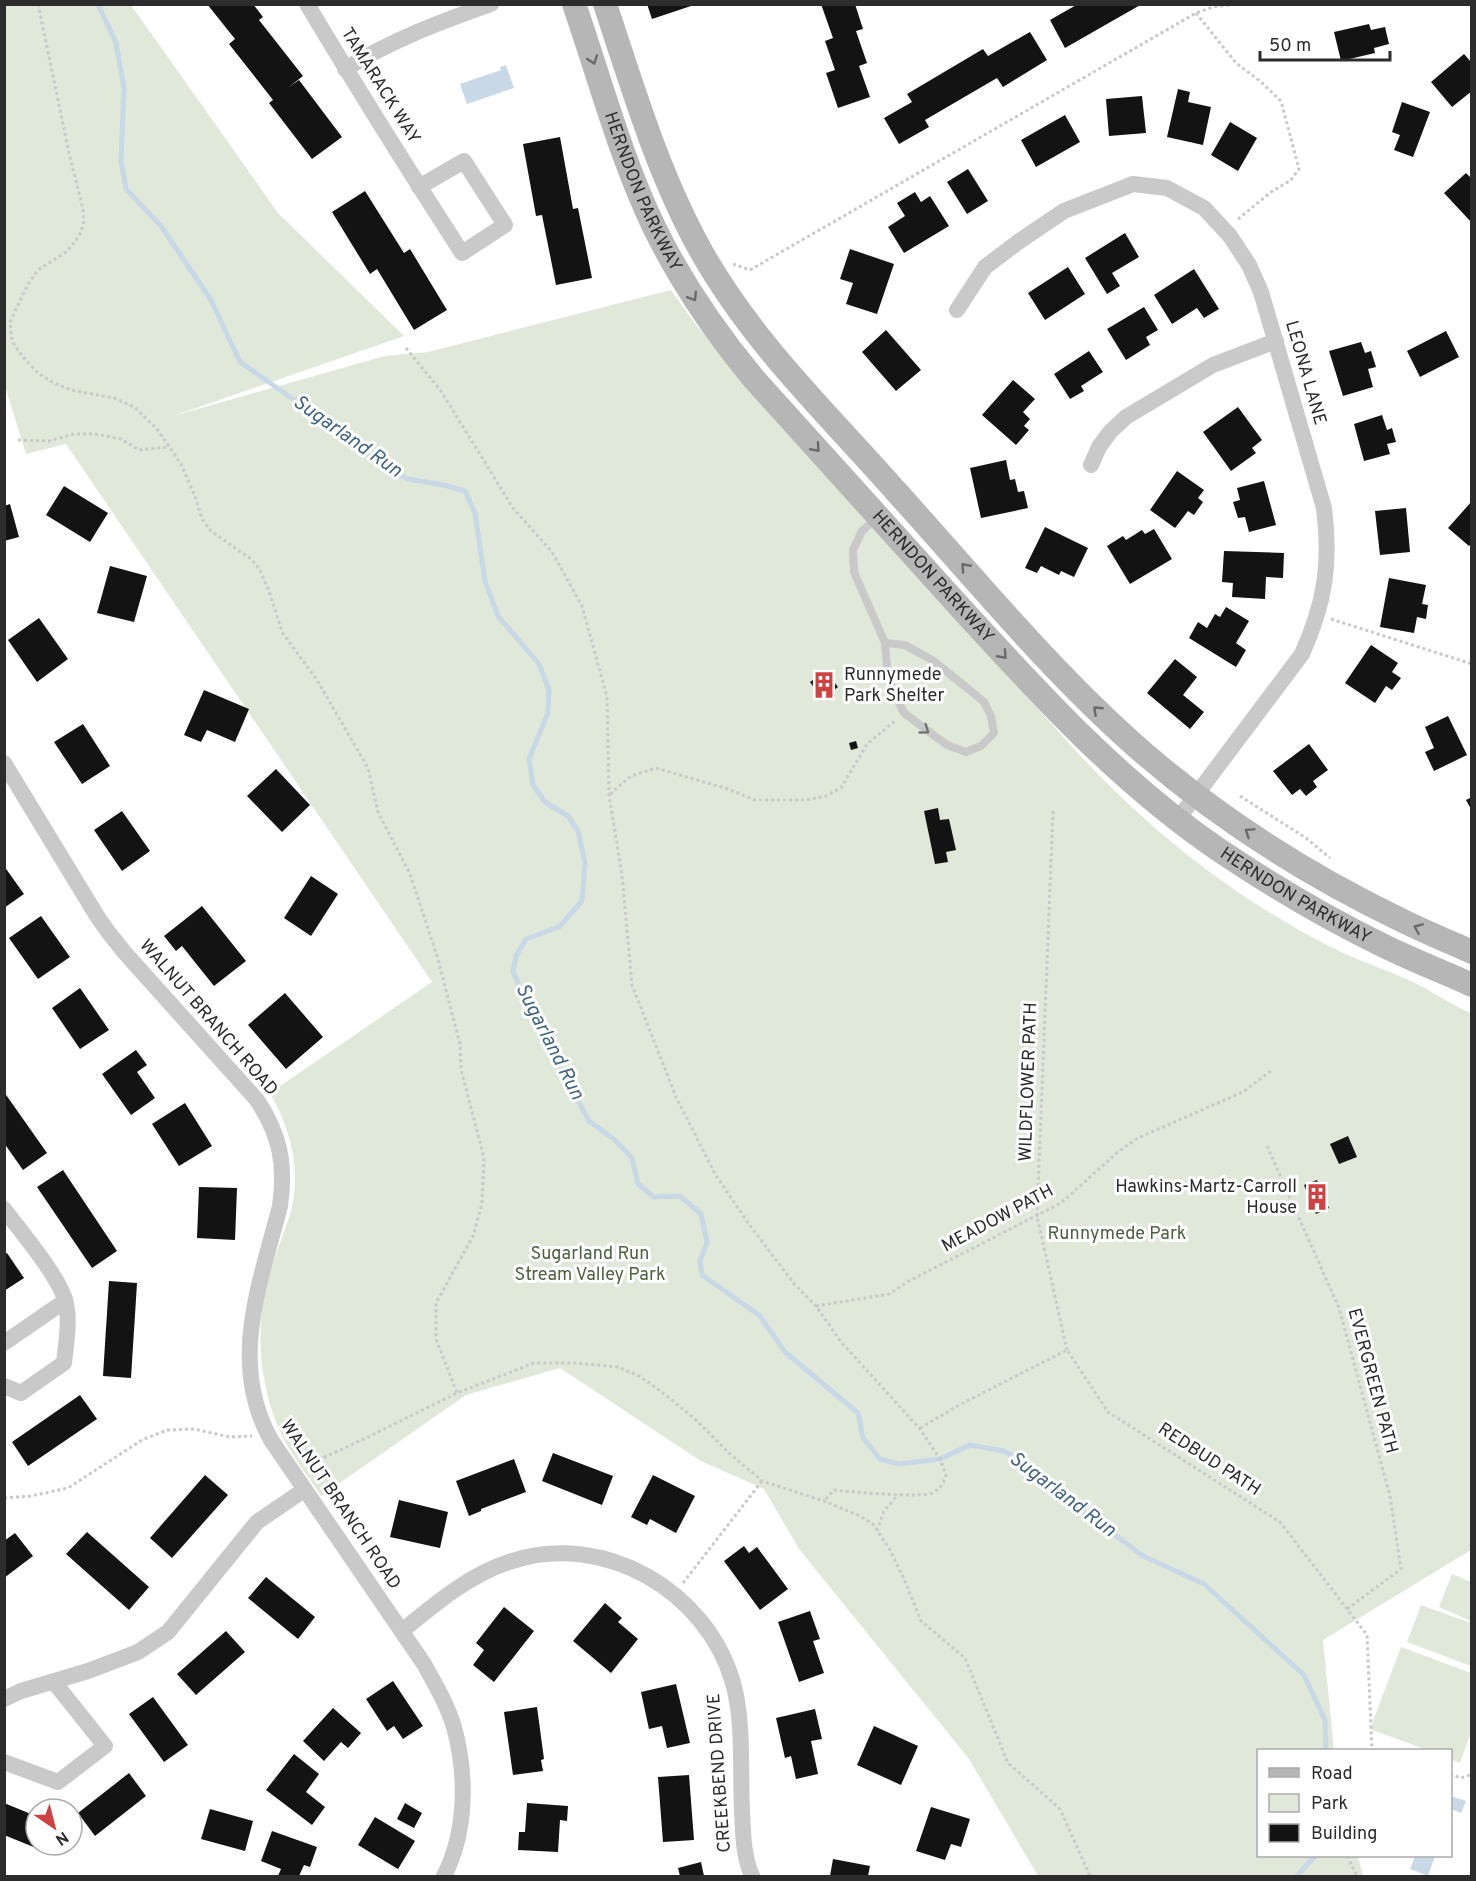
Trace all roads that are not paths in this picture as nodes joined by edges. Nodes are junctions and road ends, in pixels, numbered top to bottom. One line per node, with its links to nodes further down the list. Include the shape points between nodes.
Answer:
1 (307, 4): 5 (street, TAMARACK WAY)
2 (492, 4): 5 (street, via 408,35)
3 (574, 4): 10 (main road, HERNDON PARKWAY, one-way to 10, via 640,194 680,275 733,354)
4 (605, 4): 13 (main road, HERNDON PARKWAY, one-way to 4, via 1138,748 1069,681 752,330 686,224 660,165)
5 (345, 69): 6 (street, TAMARACK WAY)
6 (419, 187): 6 (street, TAMARACK WAY, via 462,253 505,225 464,161)
7 (957, 310): 8 (street, LEONA LANE, via 985,267 1021,240 1064,211 1134,184 1167,188 1204,208 1224,229 1249,265)
8 (1276, 341): 9 (street, via 1212,365 1126,417 1099,447); 13 (street, LEONA LANE, via 1324,508 1328,566 1323,597 1302,654)
9 (1091, 465)
10 (879, 517): 11 (lane, via 862,531 853,550 855,572); 14 (main road, HERNDON PARKWAY, one-way to 14, via 1058,713 1119,771)
11 (885, 643): 11 (lane, one-way to 11, via 888,679 904,713 947,745 966,752 981,746 994,733 984,702 966,687 905,645)
12 (4, 763): 21 (street, WALNUT BRANCH ROAD, via 109,933 257,1100 269,1119 279,1148 283,1187 252,1316 250,1378 267,1432)
13 (1196, 795): 14 (street, LEONA LANE); 15 (main road, HERNDON PARKWAY, one-way to 13, via 1402,921 1290,861)
14 (1178, 819): 16 (main road, HERNDON PARKWAY, via 1219,850 1327,916 1383,946)
15 (1472, 952)
16 (1472, 985)
17 (4, 1209): 18 (street, via 58,1282)
18 (65, 1301): 19 (street); 20 (street, via 68,1319 64,1363 21,1393)
19 (4, 1343)
20 (4, 1386)
21 (304, 1490): 22 (street, WALNUT BRANCH ROAD); 23 (street, via 257,1522 168,1632 138,1652)
22 (402, 1632): 26 (street, WALNUT BRANCH ROAD, via 441,1695 461,1757 462,1809 457,1840); 27 (street, CREEKBEND DRIVE, via 472,1579 513,1560 568,1553 624,1564 649,1576 694,1612 710,1633 733,1684 738,1711 743,1847)
23 (54, 1682): 24 (street); 25 (street, via 105,1746 58,1782)
24 (4, 1700)
25 (4, 1762)
26 (444, 1876)
27 (752, 1876)

